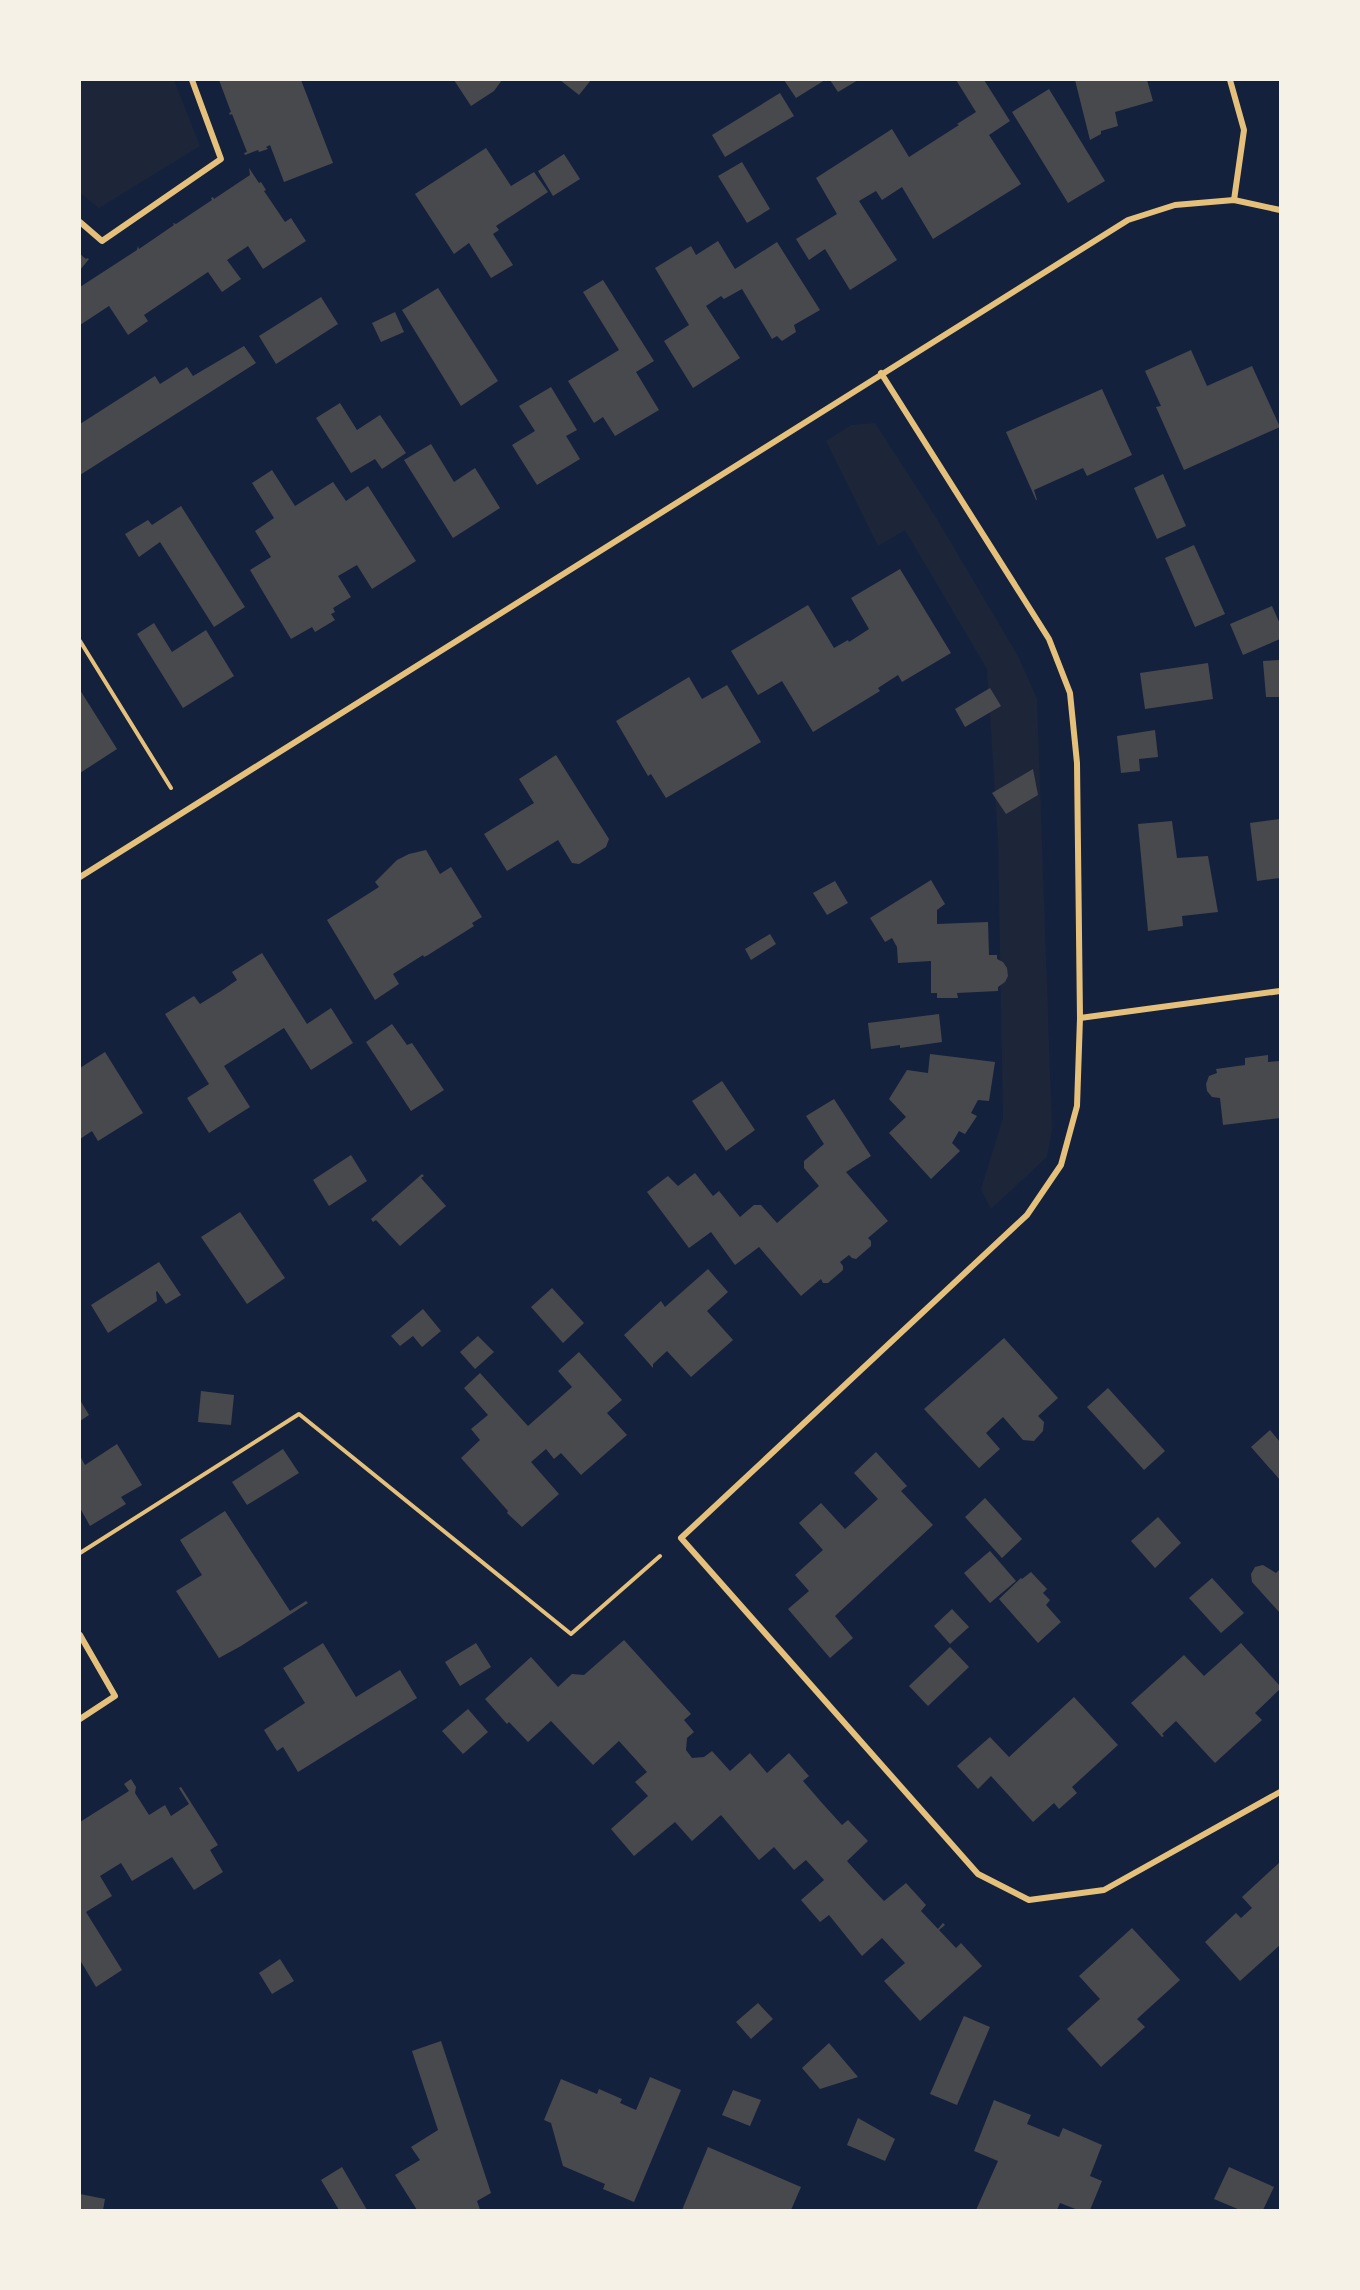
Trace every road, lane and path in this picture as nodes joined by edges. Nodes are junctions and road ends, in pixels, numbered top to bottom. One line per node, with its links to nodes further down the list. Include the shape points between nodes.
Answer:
1 (192, 80): 5 (street, via 221,159 102,241)
2 (1230, 80): 3 (street, via 1244,130)
3 (1234, 200): 4 (street); 6 (street, via 1175,205 1128,220)
4 (1281, 210)
5 (80, 222)
6 (881, 373): 8 (street); 11 (street, via 1049,639 1070,693 1077,763)
7 (80, 641): 8 (path)
8 (185, 810): 9 (street)
9 (80, 877)
10 (1281, 991): 11 (street)
11 (1080, 1018): 12 (street, via 1077,1106 1061,1165 1027,1215)
12 (681, 1538): 13 (path, via 571,1634 299,1413); 16 (street, via 978,1874 1029,1900 1104,1890)
13 (80, 1553)
14 (80, 1635): 15 (street, via 115,1696)
15 (80, 1719)
16 (1281, 1792)

